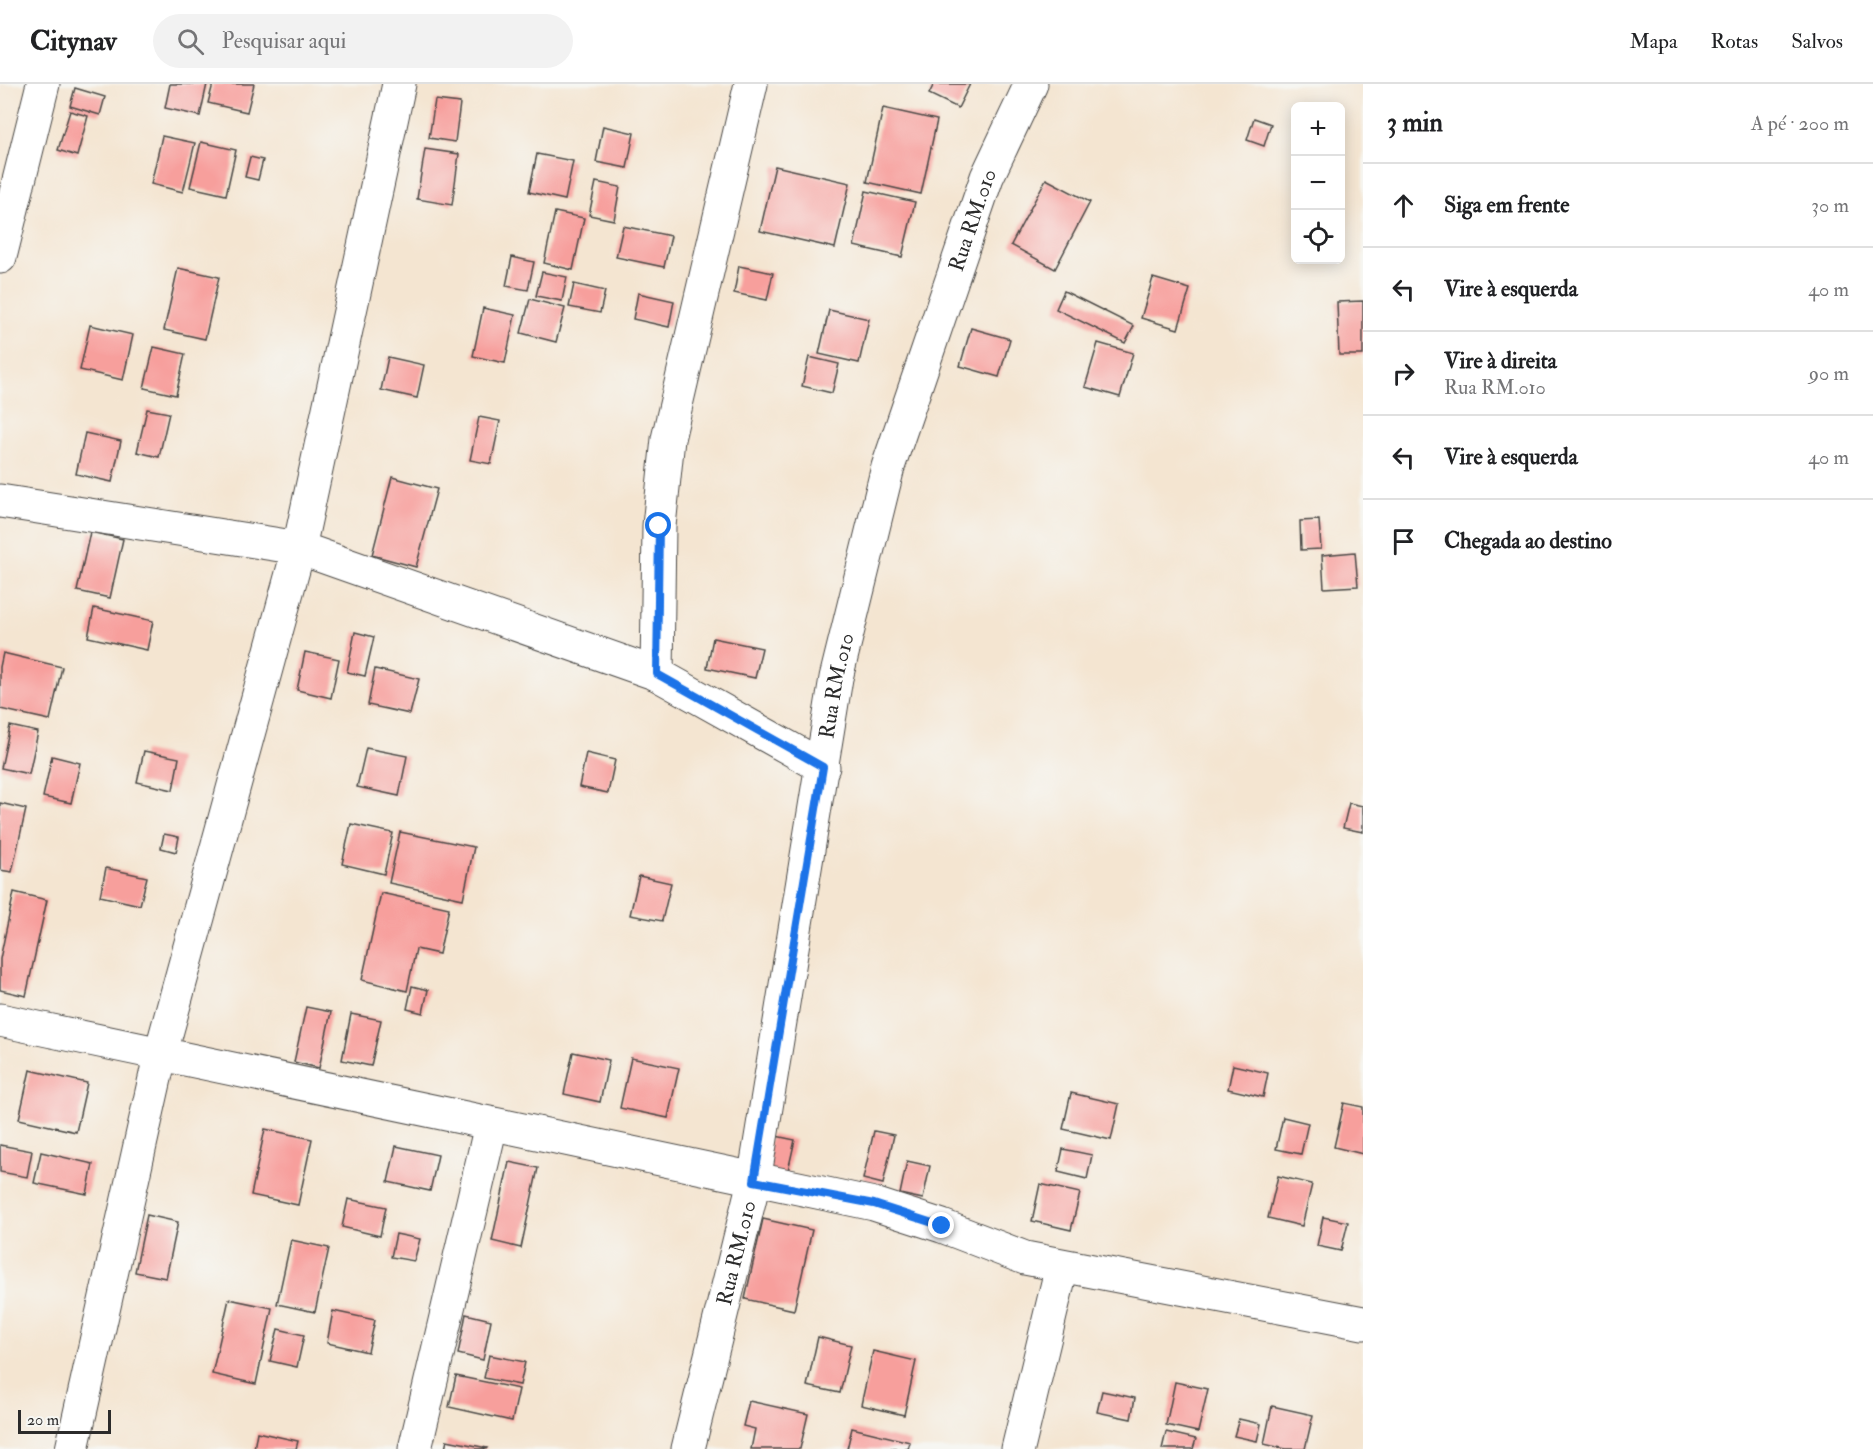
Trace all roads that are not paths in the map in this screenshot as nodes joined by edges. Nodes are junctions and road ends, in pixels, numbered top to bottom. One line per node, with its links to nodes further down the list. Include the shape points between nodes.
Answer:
1 (43, 84): 5 (street)
2 (399, 84): 7 (street)
3 (751, 84): 8 (street, via 668,439 659,526)
4 (1030, 84): 9 (street, Rua RM.010, via 987,177 888,467 836,678)
5 (0, 257)
6 (0, 501): 7 (street)
7 (299, 548): 8 (street); 11 (street)
8 (657, 674): 9 (street)
9 (823, 767): 13 (street, Rua RM.010)
10 (0, 1020): 11 (street)
11 (160, 1056): 12 (street); 16 (street)
12 (491, 1125): 13 (street); 17 (street)
13 (754, 1181): 14 (street, via 874,1204 1025,1258); 18 (street, Rua RM.010)
14 (1062, 1266): 15 (street); 19 (street)
15 (1363, 1323)
16 (72, 1449)
17 (415, 1449)
18 (688, 1449)
19 (1018, 1449)

